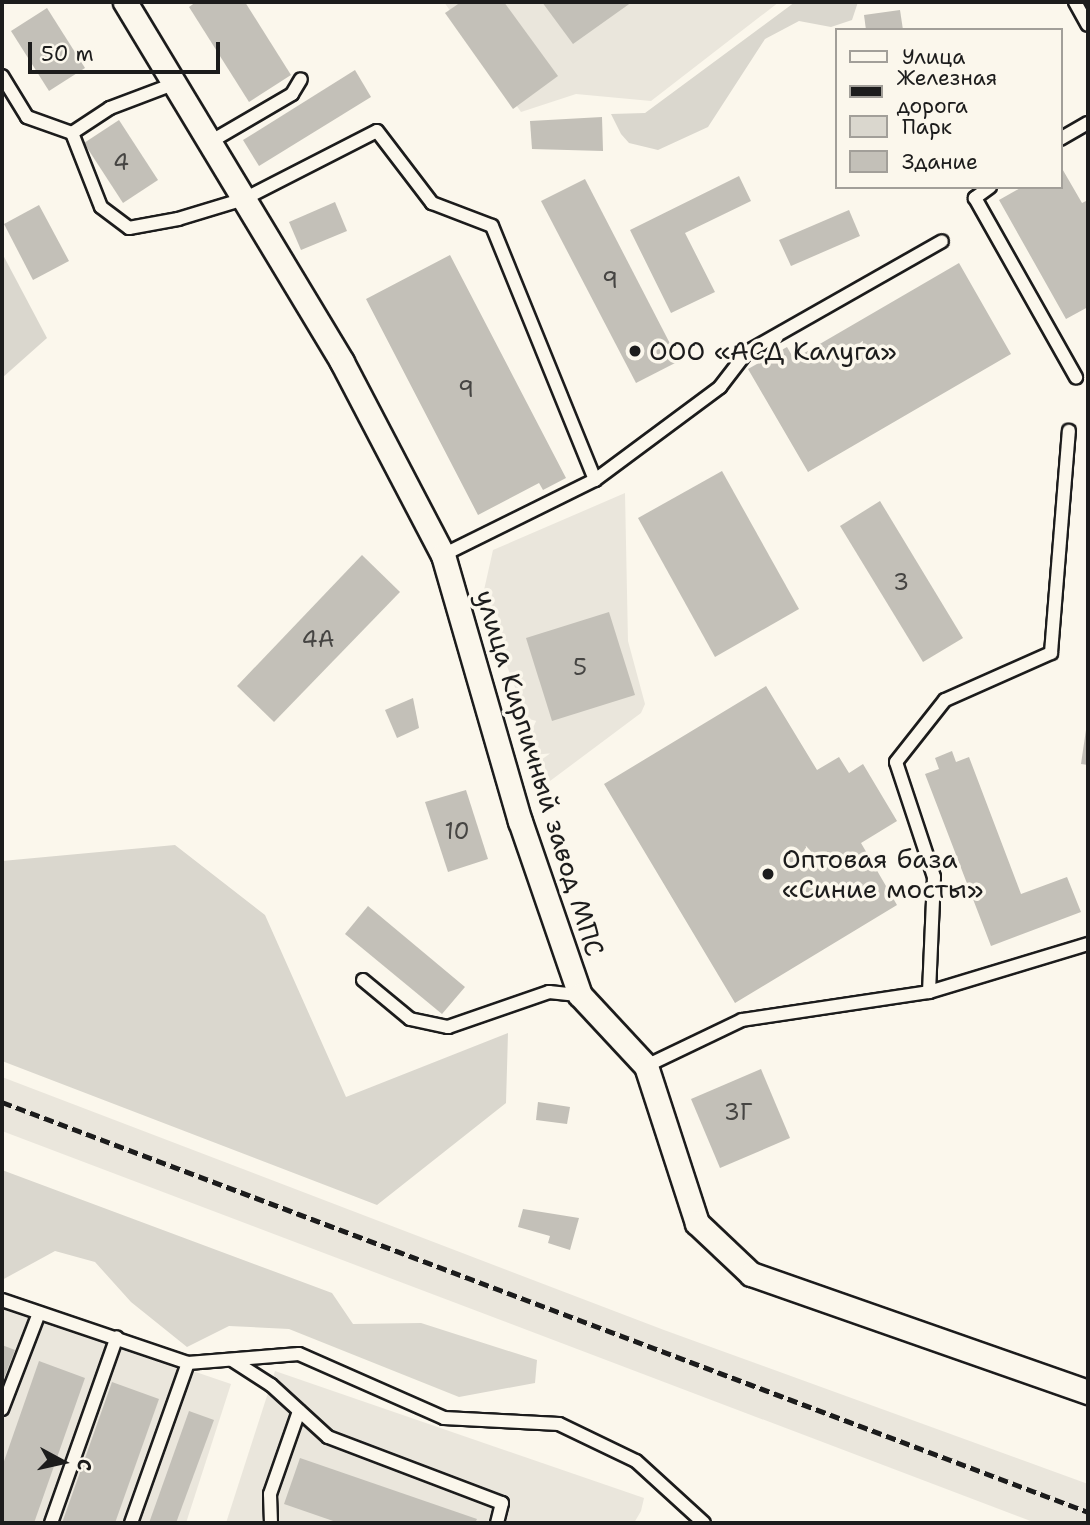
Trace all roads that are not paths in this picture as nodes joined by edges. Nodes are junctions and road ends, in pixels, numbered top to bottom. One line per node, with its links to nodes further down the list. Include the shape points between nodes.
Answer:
1 (125, 2): 6 (street, улица Кирпичный завод МПС)
2 (1075, 2): 3 (lane)
3 (1088, 25)
4 (2, 76): 8 (lane, via 27,117)
5 (301, 79): 10 (lane, via 292,93)
6 (177, 83): 8 (lane, via 110,108); 10 (street, улица Кирпичный завод МПС)
7 (1088, 123): 9 (lane)
8 (72, 133): 12 (lane, via 101,208 129,229)
9 (1062, 138)
10 (210, 142): 12 (street, улица Кирпичный завод МПС)
11 (987, 189): 14 (lane, via 975,198)
12 (244, 199): 16 (lane, via 377,131 432,203 492,226); 17 (street, улица Кирпичный завод МПС, via 342,362)
13 (942, 241): 16 (lane, via 747,352 720,387)
14 (1076, 377)
15 (1069, 431): 20 (lane, via 1051,653 945,700 896,762 934,877)
16 (595, 480): 17 (lane)
17 (443, 555): 21 (street, улица Кирпичный завод МПС, via 520,821)
18 (1088, 944): 20 (lane)
19 (363, 980): 21 (lane, via 410,1019 448,1027 548,992)
20 (929, 992): 22 (lane, via 742,1020)
21 (580, 995): 22 (street, улица Кирпичный завод МПС)
22 (646, 1066): 28 (street, улица Кирпичный завод МПС, via 697,1223 751,1274)
23 (2, 1300): 24 (lane)
24 (39, 1313): 25 (lane); 29 (lane)
25 (117, 1337): 27 (lane); 31 (lane)
26 (232, 1359): 27 (lane); 30 (lane); 35 (lane, via 299,1354 444,1418 559,1424 636,1461)
27 (188, 1363): 32 (lane)
28 (1088, 1392)
29 (2, 1409)
30 (299, 1411): 33 (lane, via 270,1494); 34 (lane, via 328,1437 502,1503)
31 (51, 1523)
32 (131, 1523)
33 (271, 1523)
34 (498, 1523)
35 (704, 1523)

